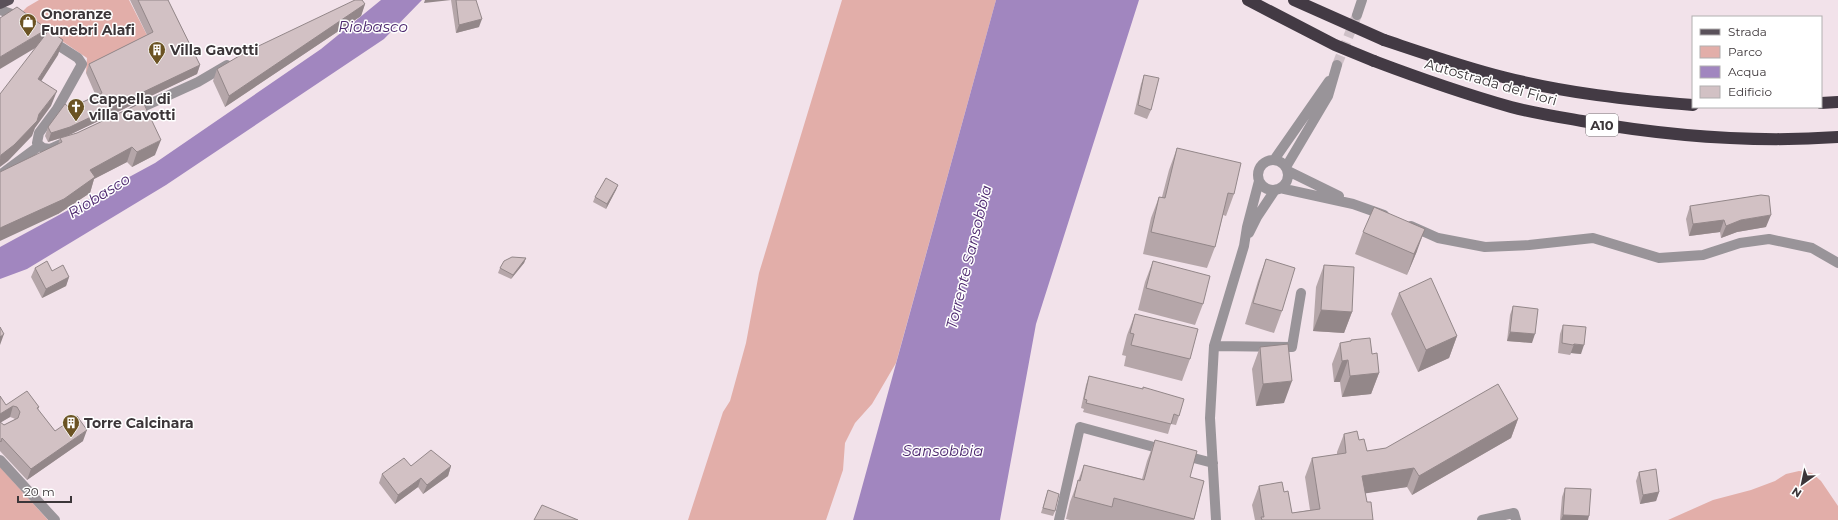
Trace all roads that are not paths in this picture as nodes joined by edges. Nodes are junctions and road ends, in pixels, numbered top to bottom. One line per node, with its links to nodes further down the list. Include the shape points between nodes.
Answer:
1 (9, 0): 5 (main road)
2 (1248, 0): 17 (highway, Autostrada dei Fiori / A10, bridge, via 1374,62 1513,107 1604,125 1684,135 1776,139)
3 (1294, 0): 15 (highway, Autostrada dei Fiori / A10, bridge, via 1384,40 1503,77 1575,92)
4 (1362, 0): 7 (street)
5 (0, 4)
6 (0, 10): 8 (street, via 12,14)
7 (1356, 15)
8 (32, 27)
9 (45, 36): 19 (street, via 78,58 82,64 57,109 39,133)
10 (238, 58): 16 (street, via 198,82)
11 (1337, 65): 12 (street)
12 (1333, 76): 20 (street); 21 (street, via 1328,96)
13 (1838, 102): 14 (highway)
14 (1822, 103)
15 (1692, 105)
16 (126, 115)
17 (1838, 137)
18 (68, 142): 19 (street, via 46,149)
19 (39, 146): 22 (street)
20 (1274, 160): 21 (street); 23 (street, via 1264,162 1259,171)
21 (1287, 169): 24 (street, via 1287,181); 25 (street)
22 (0, 176)
23 (1259, 180): 24 (street, via 1266,188); 26 (street)
24 (1278, 189): 25 (street); 26 (street, via 1257,217)
25 (1353, 204): 27 (street, via 1396,219 1438,238 1485,247 1593,238 1659,258 1703,255 1740,243 1769,239 1812,248)
26 (1246, 240): 29 (street)
27 (1838, 263)
28 (1301, 293): 29 (street, via 1292,347)
29 (1214, 346): 31 (street, via 1210,418)
30 (0, 460): 32 (street)
31 (1213, 463): 33 (street, via 1080,427); 34 (street)
32 (55, 520)
33 (1059, 520)
34 (1216, 520)
35 (1482, 520): 36 (street, via 1514,513)
36 (1516, 520)

